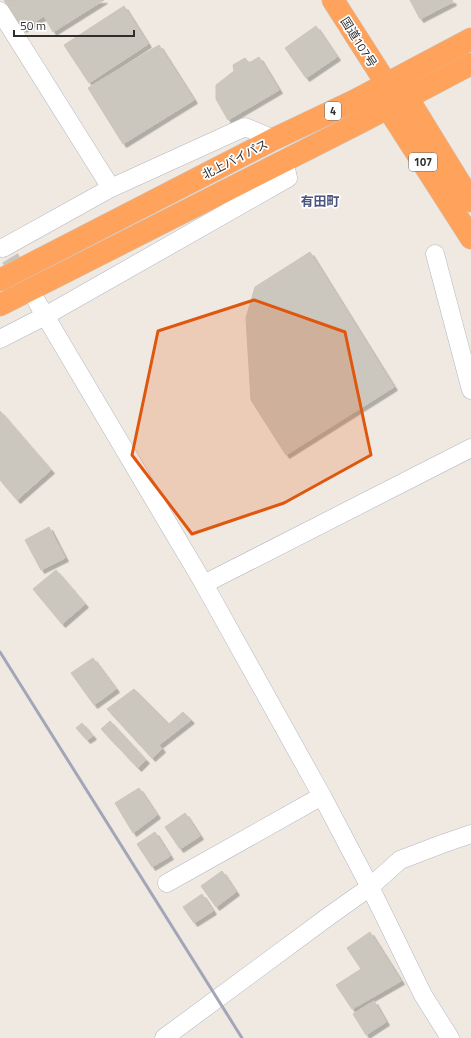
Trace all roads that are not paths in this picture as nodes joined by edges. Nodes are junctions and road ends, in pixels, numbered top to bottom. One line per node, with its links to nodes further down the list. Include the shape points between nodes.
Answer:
1 (333, 0): 6 (highway, 国道107号 / 107)
2 (0, 11): 3 (street)
3 (6, 32): 11 (street)
4 (471, 38): 6 (highway, 北上バイパス / 4)
5 (471, 64): 7 (highway, 北上バイパス / 4)
6 (386, 83): 7 (highway, 107); 8 (highway); 9 (highway, 北上バイパス / 4, via 354,101)
7 (407, 97): 8 (highway, 北上バイパス / 4); 12 (highway, 107)
8 (387, 108): 10 (highway, 北上バイパス / 4); 13 (highway, 107)
9 (274, 138): 11 (street, via 245,127); 16 (highway, 北上バイパス / 4)
10 (284, 160): 17 (highway, 北上バイパス / 4); 18 (street, via 288,178)
11 (111, 188): 14 (street)
12 (471, 201)
13 (471, 238)
14 (4, 251)
15 (435, 254): 20 (street)
16 (0, 280)
17 (0, 305)
18 (41, 309): 19 (street); 22 (street)
19 (0, 339)
20 (471, 390)
21 (471, 448): 22 (street)
22 (204, 584): 23 (street)
23 (322, 796): 25 (street); 26 (street)
24 (471, 834): 26 (street, via 400,860)
25 (167, 883)
26 (370, 887): 27 (street); 28 (street, via 423,995)
27 (164, 1038)
28 (450, 1038)

